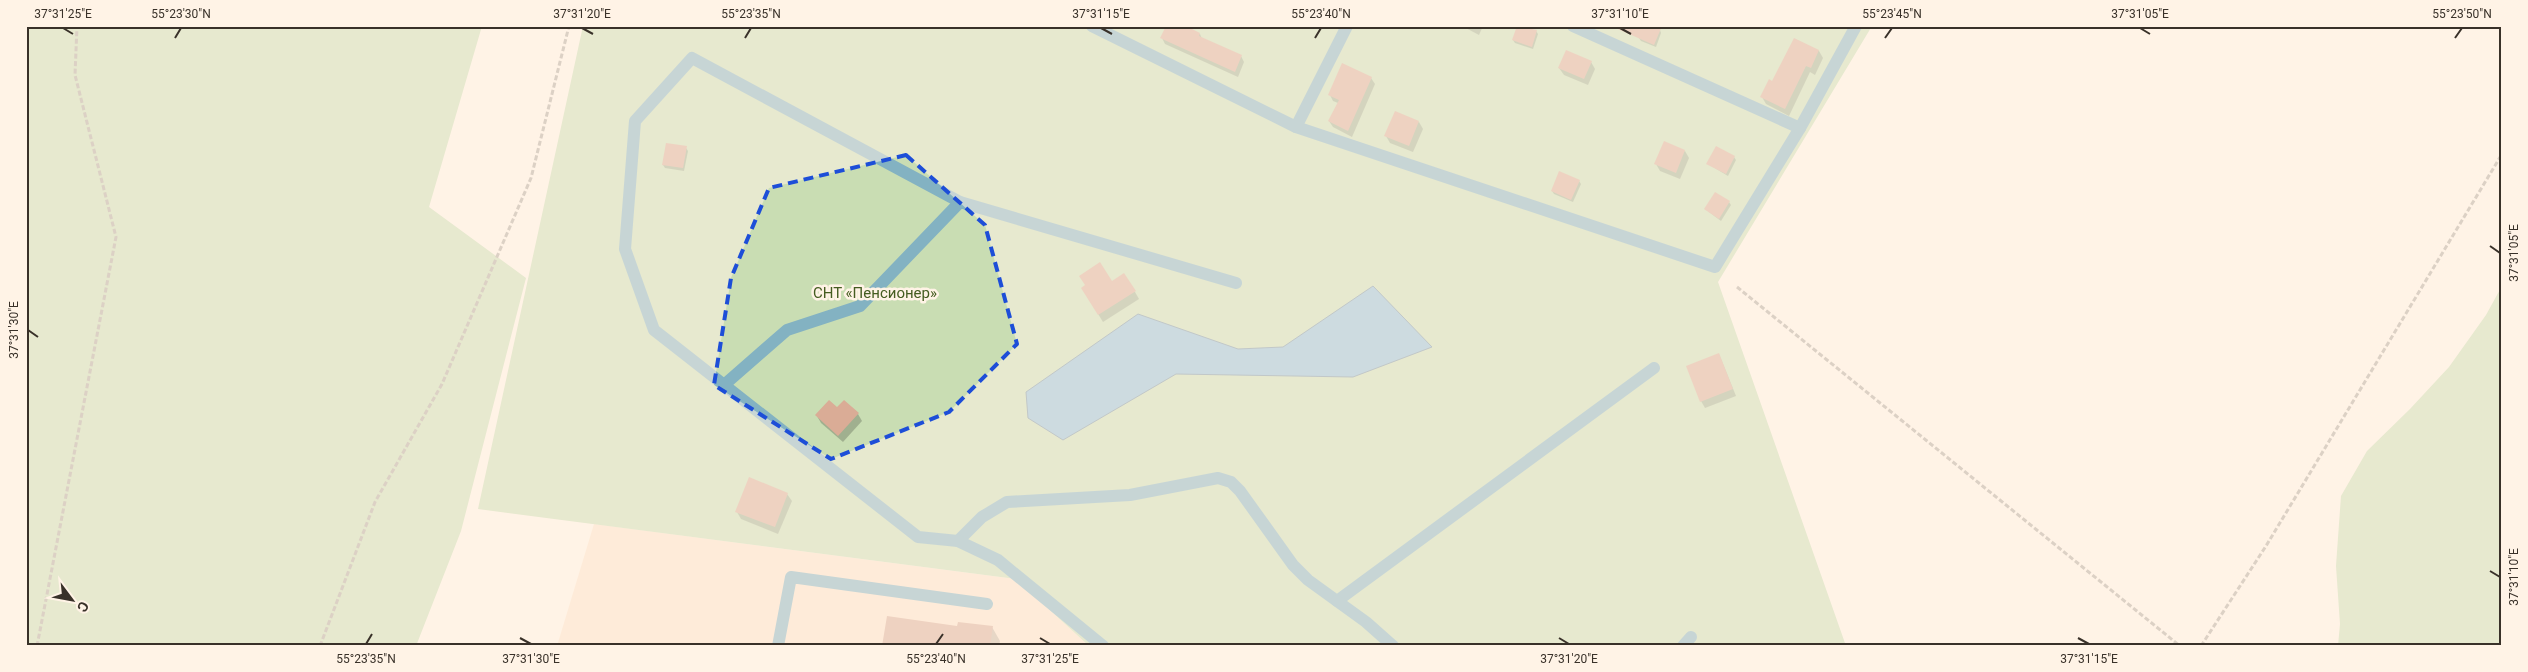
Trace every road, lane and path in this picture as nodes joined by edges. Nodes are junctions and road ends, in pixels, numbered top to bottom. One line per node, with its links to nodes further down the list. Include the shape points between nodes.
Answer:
1 (77, 26): 18 (path, via 75,75 116,237)
2 (569, 26): 19 (path, via 531,178 442,384 375,502)
3 (1092, 26): 7 (lane)
4 (1347, 26): 7 (lane)
5 (1573, 26): 8 (lane)
6 (1856, 26): 8 (lane)
7 (1296, 127): 8 (lane, via 1715,267)
8 (1800, 128)
9 (2502, 154): 24 (path, via 2266,546)
10 (960, 202): 11 (lane); 14 (lane, via 860,306 787,330); 14 (lane, via 692,58 635,121 625,249 654,330)
11 (1236, 283)
12 (1737, 287): 23 (path)
13 (1654, 368): 16 (lane)
14 (724, 385): 15 (lane, via 918,537)
15 (958, 541): 16 (lane, via 982,517 1007,502 1130,495 1218,478 1231,482 1240,491 1293,565); 21 (lane, via 987,553 1014,571)
16 (1337, 601): 22 (lane)
17 (987, 604): 20 (lane, via 791,577)
18 (38, 646)
19 (320, 646)
20 (778, 646)
21 (1103, 646)
22 (1393, 646)
23 (2180, 646)
24 (2201, 646)

